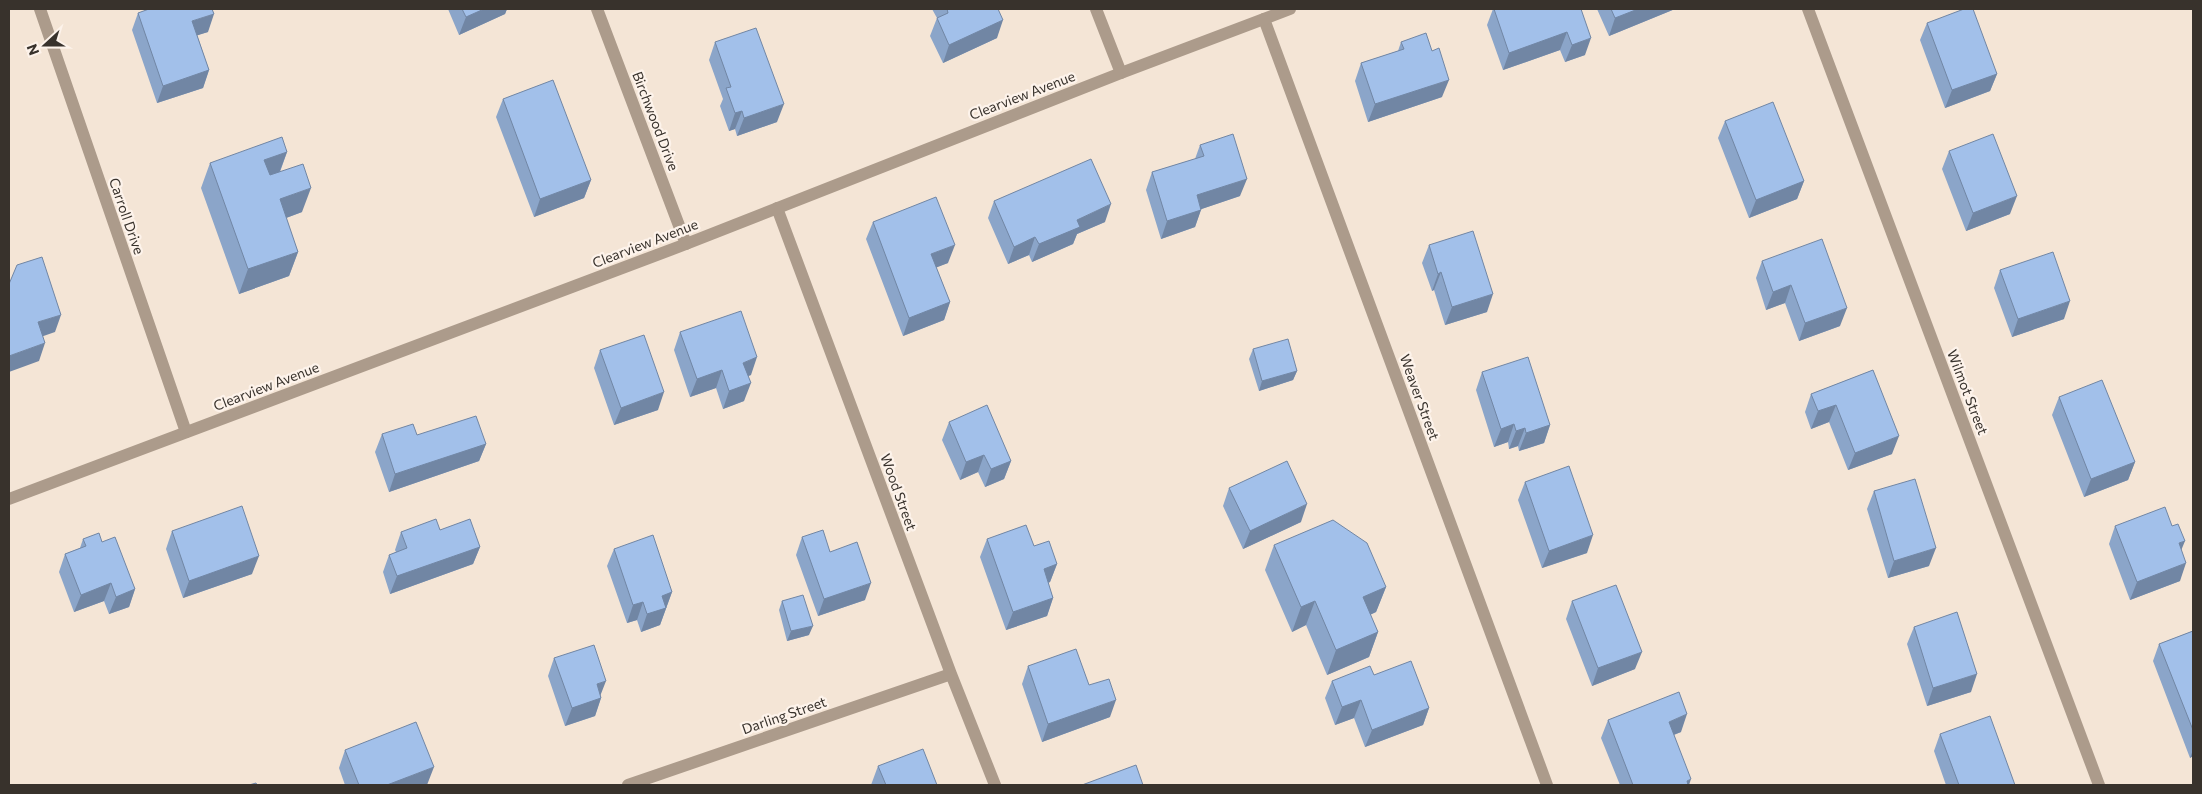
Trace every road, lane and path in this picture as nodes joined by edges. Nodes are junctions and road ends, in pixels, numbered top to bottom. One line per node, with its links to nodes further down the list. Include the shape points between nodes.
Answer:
1 (40, 9): 10 (street, Carroll Drive)
2 (597, 9): 9 (street, Birchwood Drive)
3 (1096, 9): 7 (street)
4 (1290, 9): 6 (street, Clearview Avenue)
5 (1808, 9): 16 (street, Wilmot Street)
6 (1264, 19): 7 (street, Clearview Avenue); 15 (street, Weaver Street)
7 (1121, 73): 8 (street, Clearview Avenue)
8 (777, 208): 9 (street, Clearview Avenue); 12 (street, Wood Street)
9 (686, 244): 10 (street, Clearview Avenue)
10 (186, 432): 11 (street, Clearview Avenue)
11 (9, 499)
12 (951, 674): 13 (street, Darling Street); 14 (street, Wood Street)
13 (628, 785)
14 (995, 785)
15 (1547, 785)
16 (2099, 785)

